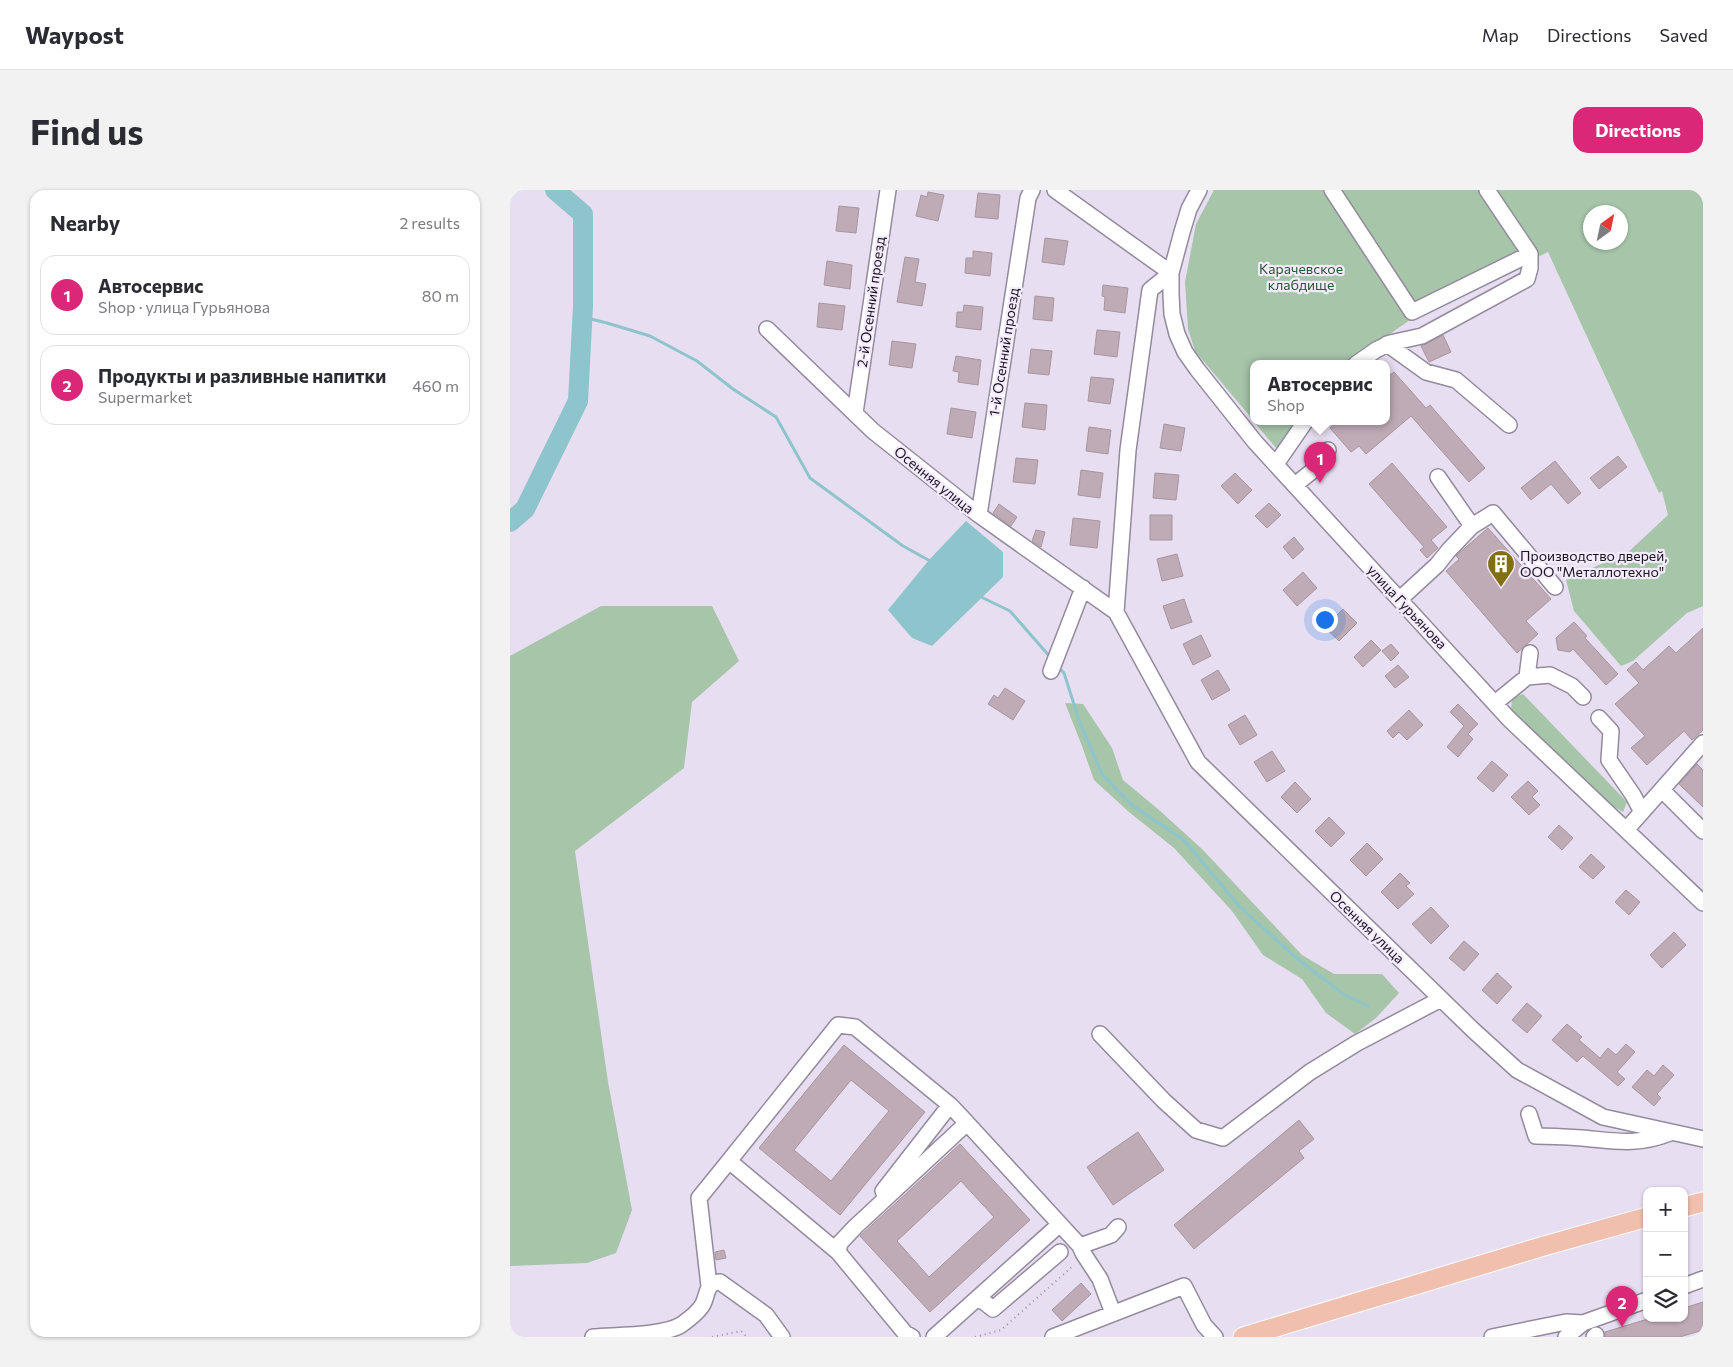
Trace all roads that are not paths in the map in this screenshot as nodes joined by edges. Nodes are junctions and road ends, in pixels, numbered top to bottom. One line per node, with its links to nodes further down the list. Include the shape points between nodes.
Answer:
1 (888, 190): 12 (street, 2-й Осенний проезд)
2 (1032, 190): 19 (street, 1-й Осенний проезд, via 1028,198)
3 (1055, 190): 8 (street)
4 (1199, 190): 8 (street, улица Гурьянова, via 1189,209)
5 (1332, 190): 7 (street, via 1412,312)
6 (1487, 190): 7 (street)
7 (1530, 254): 10 (street, via 1527,278 1422,336)
8 (1171, 273): 16 (street, улица Гурьянова, via 1172,314 1186,352); 24 (street, via 1150,290 1128,450)
9 (767, 329): 12 (street, Осенняя улица)
10 (1387, 344): 11 (street); 14 (street, via 1426,372 1456,380)
11 (1362, 360)
12 (855, 413): 19 (street, Осенняя улица)
13 (1303, 425): 16 (street)
14 (1509, 425)
15 (1328, 450): 18 (street)
16 (1276, 464): 18 (street, улица Гурьянова)
17 (1438, 477): 20 (street)
18 (1295, 485): 23 (street, улица Гурьянова)
19 (978, 515): 22 (street, Осенняя улица)
20 (1472, 526): 21 (street, via 1493,513); 23 (street)
21 (1555, 587)
22 (1083, 588): 24 (street, Осенняя улица); 26 (street)
23 (1400, 599): 29 (street, улица Гурьянова)
24 (1116, 612): 37 (street, Осенняя улица, via 1198,762)
25 (1530, 653): 27 (street)
26 (1051, 671)
27 (1527, 677): 28 (street, via 1550,675 1572,686); 29 (street)
28 (1583, 697)
29 (1495, 703): 34 (street, улица Гурьянова)
30 (1598, 718): 33 (street, via 1611,731 1609,760)
31 (1703, 744): 32 (street)
32 (1662, 790): 33 (street); 35 (street)
33 (1642, 812): 34 (street)
34 (1626, 830): 36 (street, улица Гурьянова)
35 (1703, 831)
36 (1703, 903)
37 (1442, 999): 38 (street, via 1357,1043 1310,1072 1223,1138 1196,1130 1164,1102); 42 (street, Осенняя улица, via 1517,1070 1603,1117)
38 (1100, 1034)
39 (950, 1105): 41 (street); 44 (street, via 854,1027 838,1026); 50 (street)
40 (1529, 1114): 42 (street, via 1536,1136 1623,1143 1658,1138)
41 (967, 1123): 48 (street); 50 (street)
42 (1671, 1132): 43 (street, Осенняя улица)
43 (1703, 1139)
44 (729, 1161): 52 (street); 56 (street, via 699,1198)
45 (1703, 1202): 46 (main road)
46 (1688, 1206)
47 (1643, 1218): 67 (main road)
48 (1060, 1224): 51 (street); 57 (street)
49 (1118, 1227): 51 (street, via 1111,1234)
50 (855, 1228): 52 (street, via 840,1243)
51 (1080, 1246): 59 (street, via 1100,1279)
52 (838, 1252): 63 (street, via 905,1333)
53 (1060, 1252): 57 (street, via 993,1309)
54 (1703, 1279): 55 (street)
55 (1688, 1285)
56 (709, 1286): 61 (street, via 703,1305 680,1326); 62 (street, via 720,1282 766,1315)
57 (979, 1298): 64 (street)
58 (1643, 1301): 60 (street)
59 (1113, 1313): 65 (street); 66 (street, via 1184,1286 1204,1325)
60 (1583, 1323): 68 (street, via 1566,1322); 69 (street)
61 (593, 1337)
62 (782, 1337)
63 (912, 1337)
64 (934, 1337)
65 (1053, 1337)
66 (1215, 1337)
67 (1243, 1337)
68 (1492, 1337)
69 (1566, 1337)

